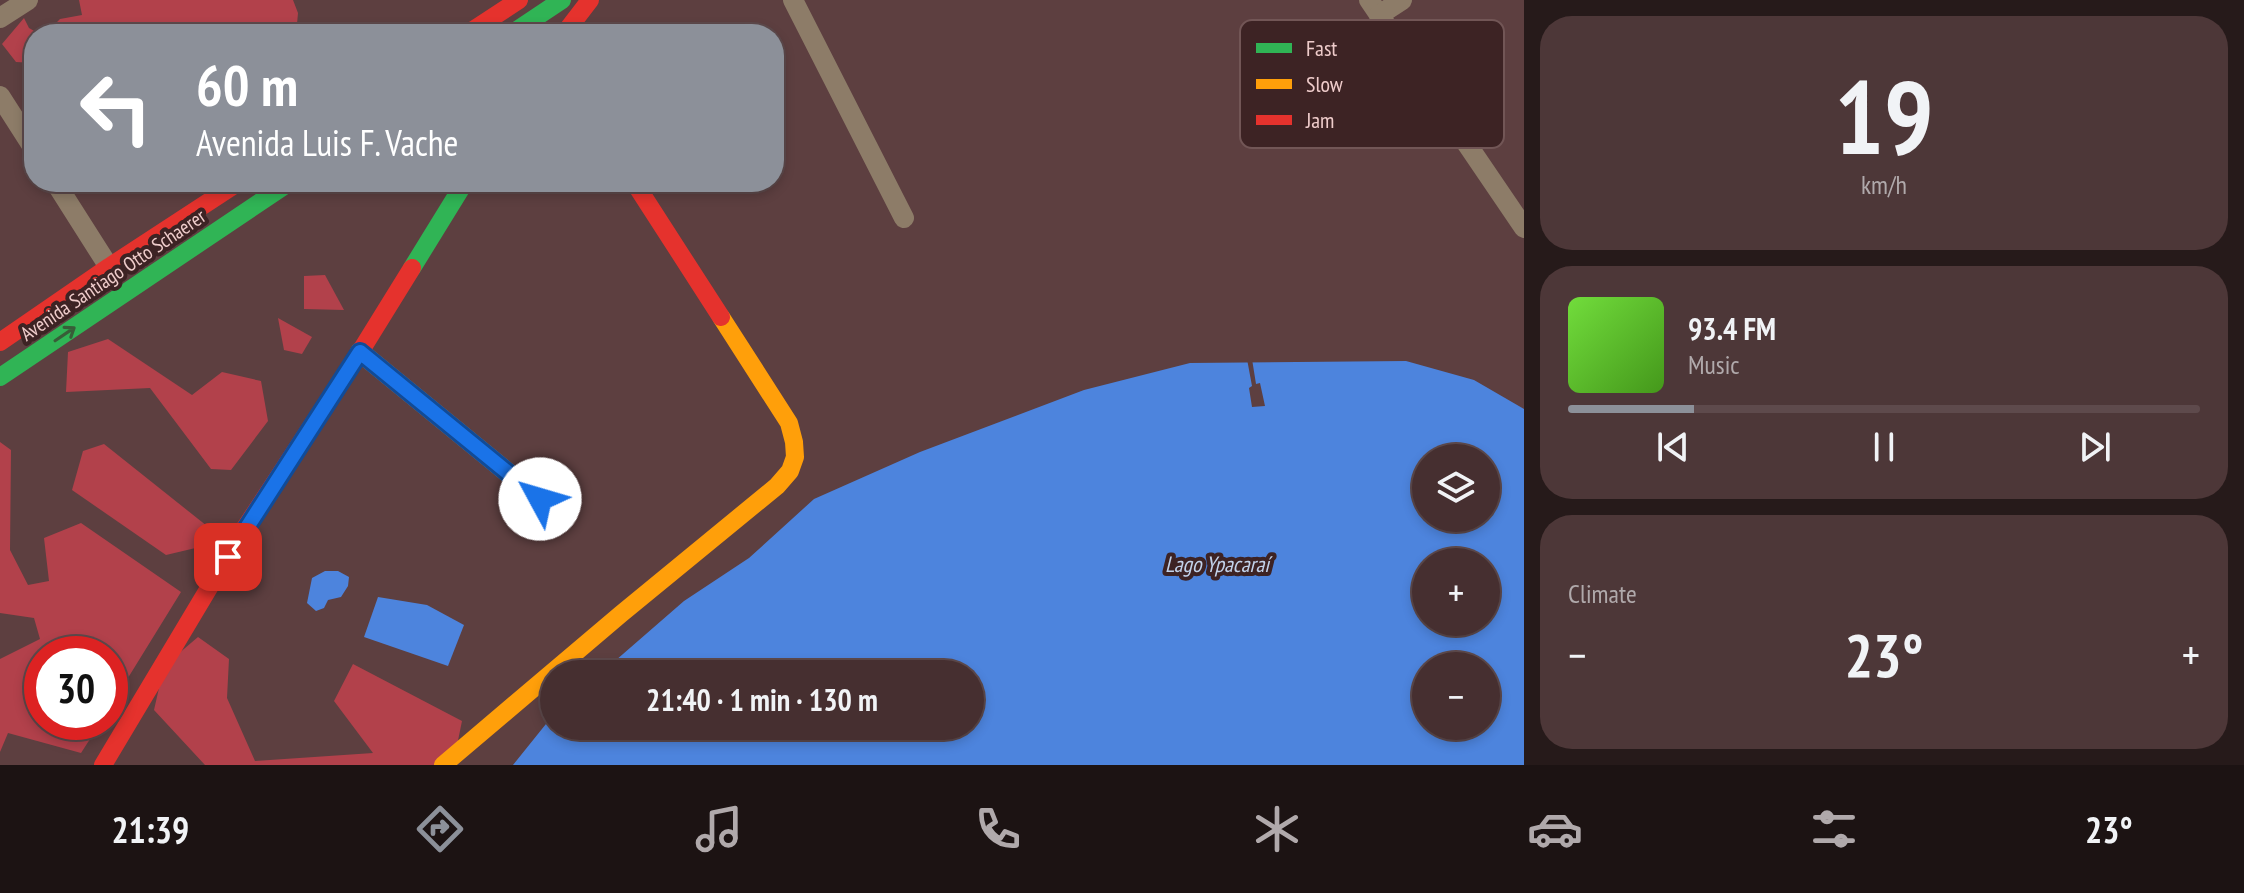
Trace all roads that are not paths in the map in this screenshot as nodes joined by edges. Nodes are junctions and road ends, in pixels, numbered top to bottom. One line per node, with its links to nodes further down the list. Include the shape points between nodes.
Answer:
1 (28, 0): 8 (street)
2 (519, 0): 9 (street)
3 (562, 0): 10 (street)
4 (590, 0): 11 (street)
5 (793, 0): 20 (street)
6 (1402, 0): 7 (street)
7 (1374, 8)
8 (0, 18)
9 (482, 24)
10 (526, 24)
11 (572, 24)
12 (0, 96): 13 (street)
13 (24, 133)
14 (1469, 148): 21 (street)
15 (61, 192): 22 (street)
16 (224, 192): 22 (street, Avenida Santiago Otto Schaerer)
17 (275, 192): 25 (street, Avenida Santiago Otto Schaerer, one-way to 17)
18 (459, 192): 24 (street)
19 (640, 192): 28 (street, via 789,423 796,461 777,486)
20 (904, 218)
21 (1524, 228)
22 (109, 267): 23 (street, Avenida Santiago Otto Schaerer)
23 (0, 342)
24 (360, 352): 26 (street); 27 (street, via 243,531)
25 (0, 377)
26 (540, 499)
27 (103, 765)
28 (443, 765)

